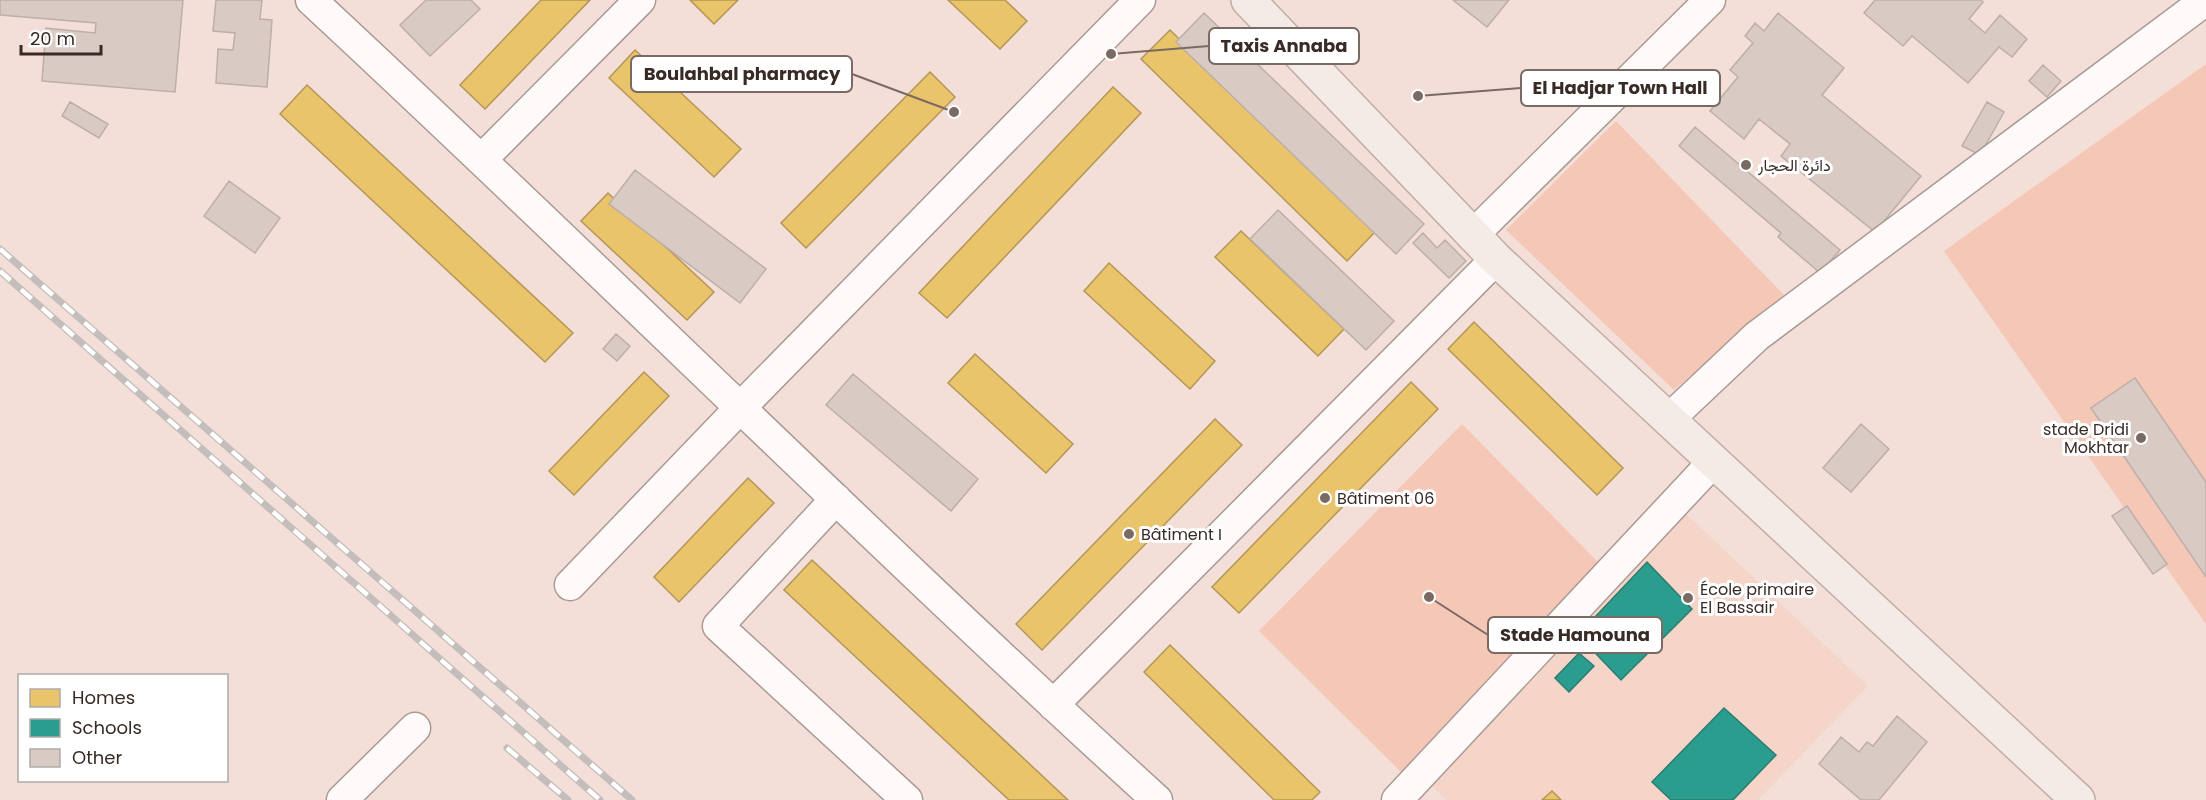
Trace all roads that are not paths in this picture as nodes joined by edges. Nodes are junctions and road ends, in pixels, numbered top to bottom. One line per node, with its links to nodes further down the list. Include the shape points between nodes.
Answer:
1 (311, 0): 7 (street)
2 (640, 0): 7 (street)
3 (1140, 0): 10 (street)
4 (1248, 0): 8 (main road)
5 (1710, 0): 8 (street)
6 (2206, 0): 11 (street, via 1757,336)
7 (482, 159): 10 (street)
8 (1472, 236): 9 (main road)
9 (1496, 259): 11 (main road); 15 (street)
10 (740, 408): 13 (street); 14 (street)
11 (1669, 420): 12 (main road)
12 (1714, 461): 20 (street); 21 (main road)
13 (836, 499): 15 (street); 18 (street, via 718,626)
14 (570, 585)
15 (1053, 705): 19 (street)
16 (415, 728): 17 (street)
17 (342, 800)
18 (907, 800)
19 (1157, 800)
20 (1397, 800)
21 (2078, 800)

